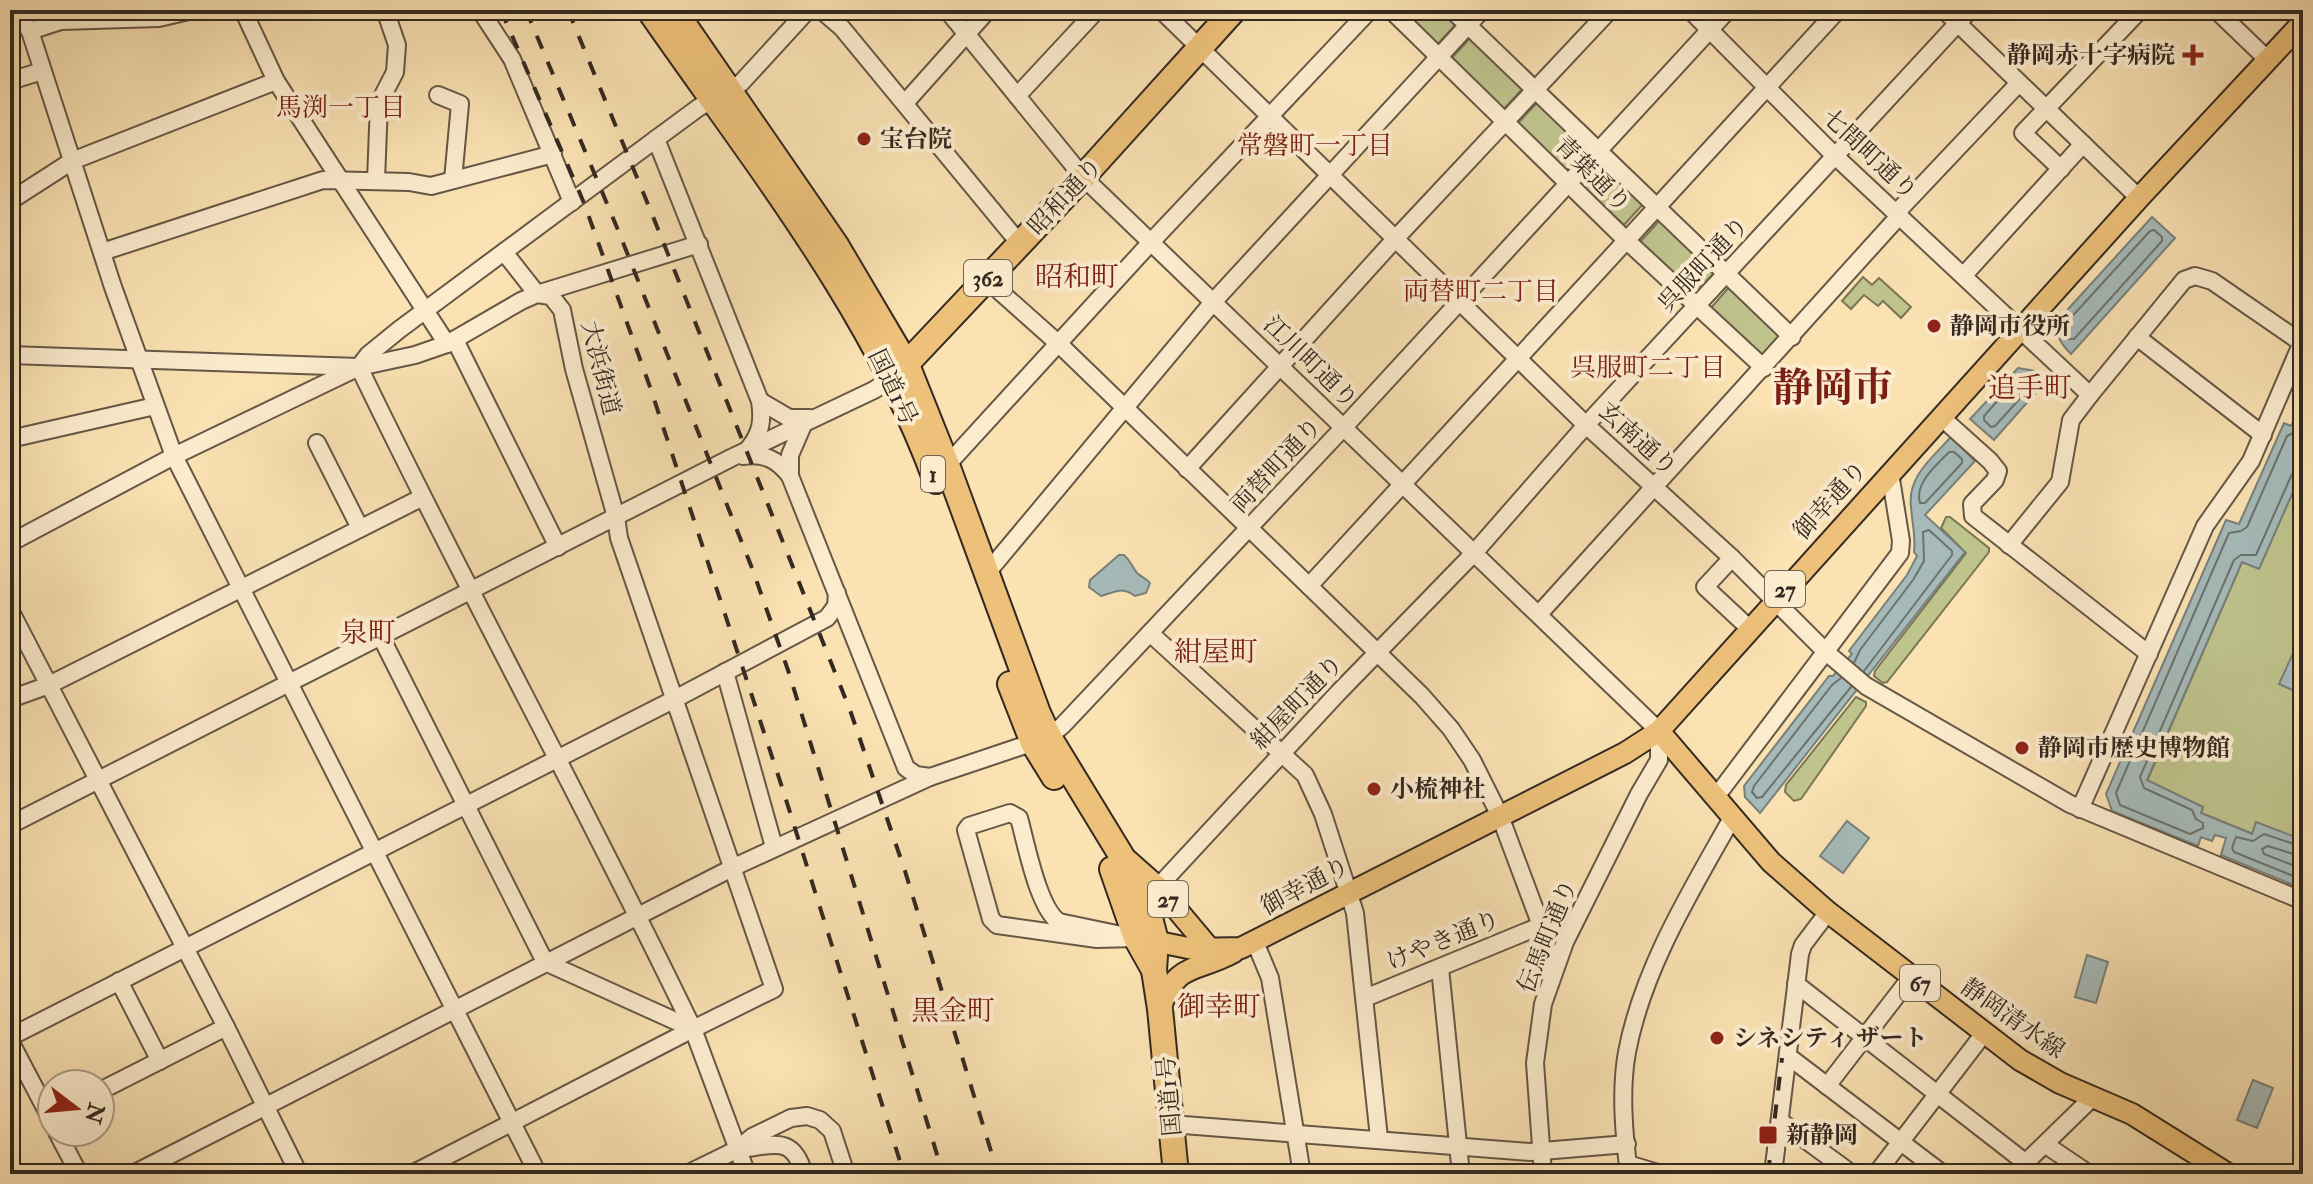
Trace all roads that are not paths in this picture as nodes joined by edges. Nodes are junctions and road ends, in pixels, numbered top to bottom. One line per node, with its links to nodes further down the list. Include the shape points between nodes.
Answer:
1 (15, 10): 31 (street)
2 (193, 10): 31 (street, via 159,18 61,21)
3 (243, 10): 38 (street)
4 (385, 10): 59 (street, via 397,45 395,72 379,103)
5 (480, 10): 52 (street, via 512,59)
6 (649, 10): 43 (highway, 国道1号 / 1)
7 (808, 10): 43 (street)
8 (821, 10): 45 (street)
9 (947, 10): 32 (street, 江川町通り)
10 (988, 10): 32 (street)
11 (1097, 10): 44 (street)
12 (1161, 10): 33 (street, 玄南通り)
13 (1234, 10): 33 (highway, 昭和通り / 362)
14 (1370, 10): 47 (street)
15 (1391, 10): 34 (street, 青葉通り)
16 (1452, 10): 29 (street, 青葉通り)
17 (1482, 10): 29 (street)
18 (1610, 10): 41 (street)
19 (1690, 10): 30 (street, 七間町通り)
20 (1728, 10): 30 (street, 両替町通り)
21 (1838, 10): 40 (street)
22 (1944, 10): 28 (street)
23 (1970, 10): 28 (street, 呉服町通り)
24 (2140, 10): 46 (street)
25 (2216, 10): 35 (street)
26 (681, 13): 43 (highway, 国道1号 / 1)
27 (2303, 22): 35 (main road, 御幸通り / 27)
28 (1957, 23): 39 (street); 53 (street, 呉服町通り)
29 (1468, 26): 34 (street); 41 (street, 青葉通り)
30 (1710, 29): 40 (street, 七間町通り); 51 (street, 両替町通り)
31 (30, 31): 36 (street)
32 (965, 35): 44 (street, 江川町通り); 45 (street)
33 (1200, 47): 47 (street, 玄南通り); 57 (highway, 昭和通り / 362)
34 (1438, 57): 48 (street, 青葉通り); 56 (street)
35 (2267, 59): 62 (main road, 御幸通り / 27)
36 (42, 71): 37 (street); 54 (street)
37 (10, 81)
38 (276, 81): 54 (street); 58 (street)
39 (2019, 83): 46 (street); 66 (street)
40 (1765, 87): 53 (street, 七間町通り); 65 (street)
41 (1535, 92): 48 (street); 51 (street, 青葉通り)
42 (438, 95): 60 (street, via 460,104)
43 (720, 96): 49 (street); 94 (highway, 国道1号 / 1, via 813,247)
44 (1017, 96): 57 (street, 江川町通り)
45 (905, 103): 71 (street)
46 (2047, 107): 50 (street); 55 (street, via 2023,133)
47 (1270, 115): 56 (street, 玄南通り); 69 (street)
48 (1507, 122): 61 (street, 青葉通り); 67 (street)
49 (656, 139): 64 (street); 70 (street)
50 (2083, 144): 55 (street); 62 (street)
51 (1597, 152): 61 (street, 両替町通り); 65 (street, 青葉通り)
52 (553, 154): 60 (street); 64 (street)
53 (1834, 155): 66 (street, 七間町通り); 74 (street, 呉服町通り)
54 (72, 161): 63 (street); 72 (street)
55 (2061, 169): 75 (street)
56 (1331, 174): 67 (street, 玄南通り); 78 (street)
57 (1083, 177): 69 (street, 江川町通り); 71 (highway, 昭和通り / 362)
58 (339, 179): 59 (street); 72 (street); 81 (street)
59 (376, 180): 60 (street, via 431,186)
60 (453, 180)
61 (1568, 183): 68 (street, 青葉通り); 79 (street, 両替町通り)
62 (2139, 198): 82 (main road, 御幸通り / 27)
63 (10, 201)
64 (572, 202): 73 (street)
65 (1655, 207): 68 (street); 74 (street, 青葉通り)
66 (1899, 214): 75 (street, 七間町通り); 83 (street)
67 (1396, 238): 79 (street, 玄南通り); 92 (street)
68 (1626, 240): 80 (street, 青葉通り); 90 (street)
69 (1152, 241): 78 (street, 江川町通り); 87 (street)
70 (699, 244): 77 (street); 96 (street)
71 (1020, 244): 76 (highway, 昭和通り / 362)
72 (102, 252): 89 (street)
73 (504, 252): 77 (street, 大浜街道); 81 (street)
74 (1727, 274): 80 (street, 呉服町通り); 83 (street, 青葉通り)
75 (1964, 275): 82 (street, 七間町通り)
76 (987, 280): 87 (street); 94 (highway, 昭和通り / 362)
77 (537, 294): 85 (street); 116 (street, 大浜街道, via 551,296 562,310)
78 (1214, 301): 92 (street, 江川町通り); 98 (street)
79 (1460, 301): 90 (street, 玄南通り); 103 (street, 両替町通り)
80 (1697, 307): 93 (street, 青葉通り); 102 (street, 呉服町通り)
81 (426, 309): 85 (street); 91 (street)
82 (2021, 329): 95 (street, 七間町通り); 100 (main road, 御幸通り / 27)
83 (1792, 337): 93 (street)
84 (2137, 337): 86 (street, via 2184,280 2195,276 2212,281); 95 (street); 104 (street)
85 (451, 342): 91 (street); 121 (street)
86 (2302, 342): 104 (street)
87 (1060, 345): 98 (street); 109 (street)
88 (10, 355): 89 (street)
89 (138, 358): 91 (street); 97 (street)
90 (1520, 358): 102 (street, 玄南通り); 113 (street)
91 (359, 367): 108 (street); 115 (street)
92 (1280, 367): 103 (street, 江川町通り); 110 (street)
93 (1764, 368): 114 (street)
94 (899, 372): 99 (street); 109 (highway, 国道1号 / 1); 146 (highway, 国道1号 / 1, via 933,474)
95 (2090, 395): 120 (street, via 2071,420 2060,482)
96 (760, 401): 99 (street, via 789,418); 107 (street, via 761,427)
97 (155, 406): 105 (street); 108 (street)
98 (1125, 409): 110 (street); 124 (street)
99 (821, 415): 101 (street)
100 (1941, 417): 111 (main road, 御幸通り / 27); 120 (street, via 1995,466 1997,476 1972,504 1971,513)
101 (803, 425): 107 (street); 112 (street, via 790,455)
102 (1586, 425): 114 (street, 玄南通り); 122 (street, 呉服町通り)
103 (1344, 427): 113 (street, 江川町通り); 118 (street, 両替町通り)
104 (2263, 435): 138 (street, via 2243,474 2205,526)
105 (10, 439)
106 (317, 443): 117 (street)
107 (740, 454): 112 (street, via 775,460); 116 (street)
108 (174, 456): 119 (street); 126 (street)
109 (947, 465): 124 (highway, 国道1号 / 1)
110 (1187, 469): 118 (street)
111 (1890, 473): 129 (main road, 御幸通り / 27); 139 (street, via 1900,553)
112 (790, 476): 127 (street)
113 (1403, 484): 122 (street, 江川町通り); 125 (street)
114 (1655, 486): 123 (street, 玄南通り); 131 (street)
115 (421, 498): 117 (street); 128 (street)
116 (616, 517): 121 (street); 144 (street, 大浜街道)
117 (360, 528): 126 (street)
118 (1249, 529): 125 (street); 135 (street, 両替町通り)
119 (10, 543)
120 (2009, 545): 138 (street)
121 (558, 547): 128 (street)
122 (1474, 553): 131 (street, 江川町通り); 137 (street, 紺屋町通り)
123 (1732, 558): 129 (street, 玄南通り); 134 (street, via 1705,587)
124 (986, 574): 146 (highway, 国道1号 / 1)
125 (1309, 586): 137 (street)
126 (239, 588): 141 (street); 142 (street)
127 (836, 591): 132 (street, via 836,606); 133 (street)
128 (471, 592): 136 (street); 148 (street)
129 (1774, 601): 134 (main road, 御幸通り / 27); 139 (street, 玄南通り)
130 (10, 610): 142 (street)
131 (1539, 614): 145 (street, 江川町通り)
132 (827, 618): 133 (street); 140 (street)
133 (851, 628): 149 (street, via 903,762 913,773)
134 (1750, 629): 145 (main road, 御幸通り / 27)
135 (1150, 633): 146 (street, 両替町通り, via 1063,725); 147 (street)
136 (381, 637): 141 (street); 152 (street)
137 (1377, 654): 147 (street, 紺屋町通り); 154 (street, via 1461,741)
138 (2149, 654): 153 (street)
139 (1832, 658): 151 (street); 153 (street, 玄南通り, via 1866,686)
140 (725, 672): 144 (street); 157 (street)
141 (288, 684): 150 (street); 158 (street)
142 (49, 685): 143 (street); 150 (street)
143 (10, 699)
144 (675, 699): 148 (street); 160 (street, 大浜街道)
145 (1659, 731): 151 (main road, 静岡清水線 / 67); 154 (main road, 御幸通り / 27); 177 (street, 伝馬町通り, via 1659,760 1574,924)
146 (1041, 740): 149 (street); 159 (highway, 国道1号 / 1); 168 (highway, 国道1号 / 1)
147 (1281, 753): 161 (street, 紺屋町通り); 162 (street, via 1310,785)
148 (555, 758): 152 (street); 165 (street)
149 (930, 777): 157 (street)
150 (97, 780): 156 (street); 170 (street)
151 (1715, 798): 155 (main road, 静岡清水線 / 67)
152 (466, 805): 158 (street); 172 (street)
153 (2080, 809): 163 (street, 玄南通り)
154 (1500, 816): 162 (main road, 御幸通り / 27); 166 (street)
155 (1732, 818): 164 (main road, 静岡清水線 / 67); 200 (street, via 1690,892 1641,1002 1627,1054)
156 (10, 825)
157 (774, 847): 160 (street)
158 (374, 852): 170 (street); 179 (street)
159 (1121, 855): 161 (main road, 27); 168 (highway, 国道1号 / 1, via 1149,914)
160 (734, 867): 165 (street); 182 (street, 大浜街道, via 774,989)
161 (1158, 887): 171 (main road, 27)
162 (1349, 892): 169 (main road, 御幸通り / 27); 178 (street)
163 (2303, 901)
164 (1828, 912): 174 (main road, 静岡清水線 / 67); 176 (street, via 1803,945)
165 (639, 916): 172 (street); 182 (street)
166 (1540, 926): 173 (street, けやき通り); 177 (street, via 1550,954)
167 (1108, 935): 167 (street, via 997,925 966,830 1016,815 1052,917); 168 (street)
168 (1146, 939): 171 (main road, 御幸通り / 27); 180 (highway, 国道1号 / 1)
169 (1248, 945): 171 (main road, 御幸通り / 27); 180 (main road, 27, via 1183,972 1173,980); 197 (street, via 1270,978)
170 (185, 947): 175 (street); 181 (street)
171 (1210, 949)
172 (545, 962): 179 (street); 182 (street)
173 (1440, 968): 178 (street, けやき通り); 201 (street)
174 (1911, 977): 183 (main road, 静岡清水線 / 67); 184 (street)
175 (119, 981): 185 (street); 187 (street)
176 (1796, 984): 184 (street); 186 (street)
177 (1548, 988): 205 (street, 伝馬町通り, via 1535,1063)
178 (1365, 998): 198 (street)
179 (455, 1009): 193 (street); 195 (street)
180 (1160, 1009): 196 (highway, 国道1号 / 1)
181 (226, 1027): 187 (street); 193 (street)
182 (692, 1029): 195 (street); 204 (street)
183 (1985, 1032): 191 (street); 192 (main road, 静岡清水線 / 67, via 2020,1060)
184 (1864, 1037): 189 (street); 191 (street)
185 (10, 1039): 190 (street)
186 (1788, 1056): 189 (street); 194 (street)
187 (160, 1061): 188 (street)
188 (116, 1083)
189 (1827, 1086): 199 (street)
190 (36, 1089)
191 (1937, 1094): 199 (street); 207 (street)
192 (2094, 1096): 202 (street); 227 (main road, 静岡清水線 / 67)
193 (265, 1107): 209 (street); 210 (street)
194 (1780, 1121): 222 (street); 223 (street)
195 (512, 1122): 211 (street); 212 (street)
196 (1171, 1124): 197 (street); 217 (highway, 国道1号 / 1)
197 (1295, 1132): 198 (street); 218 (street)
198 (1379, 1138): 201 (street)
199 (1900, 1142): 224 (street); 225 (street)
200 (1627, 1144): 205 (street); 206 (street)
201 (1458, 1145): 205 (street); 219 (street)
202 (2046, 1145): 207 (street); 226 (street)
203 (66, 1148): 208 (street)
204 (738, 1149): 213 (street); 214 (street); 215 (street, via 774,1143 789,1147); 216 (street, via 791,1118 812,1117 832,1131)
205 (1541, 1152): 220 (street, 伝馬町通り)
206 (1629, 1169): 221 (street)
207 (2020, 1169)
208 (79, 1174)
209 (133, 1174)
210 (299, 1174)
211 (412, 1174)
212 (538, 1174)
213 (687, 1174)
214 (747, 1174)
215 (804, 1174)
216 (846, 1174)
217 (1176, 1174)
218 (1302, 1174)
219 (1461, 1174)
220 (1543, 1174)
221 (1661, 1174)
222 (1773, 1174)
223 (1852, 1174)
224 (1876, 1174)
225 (1943, 1174)
226 (2089, 1174)
227 (2228, 1174)

